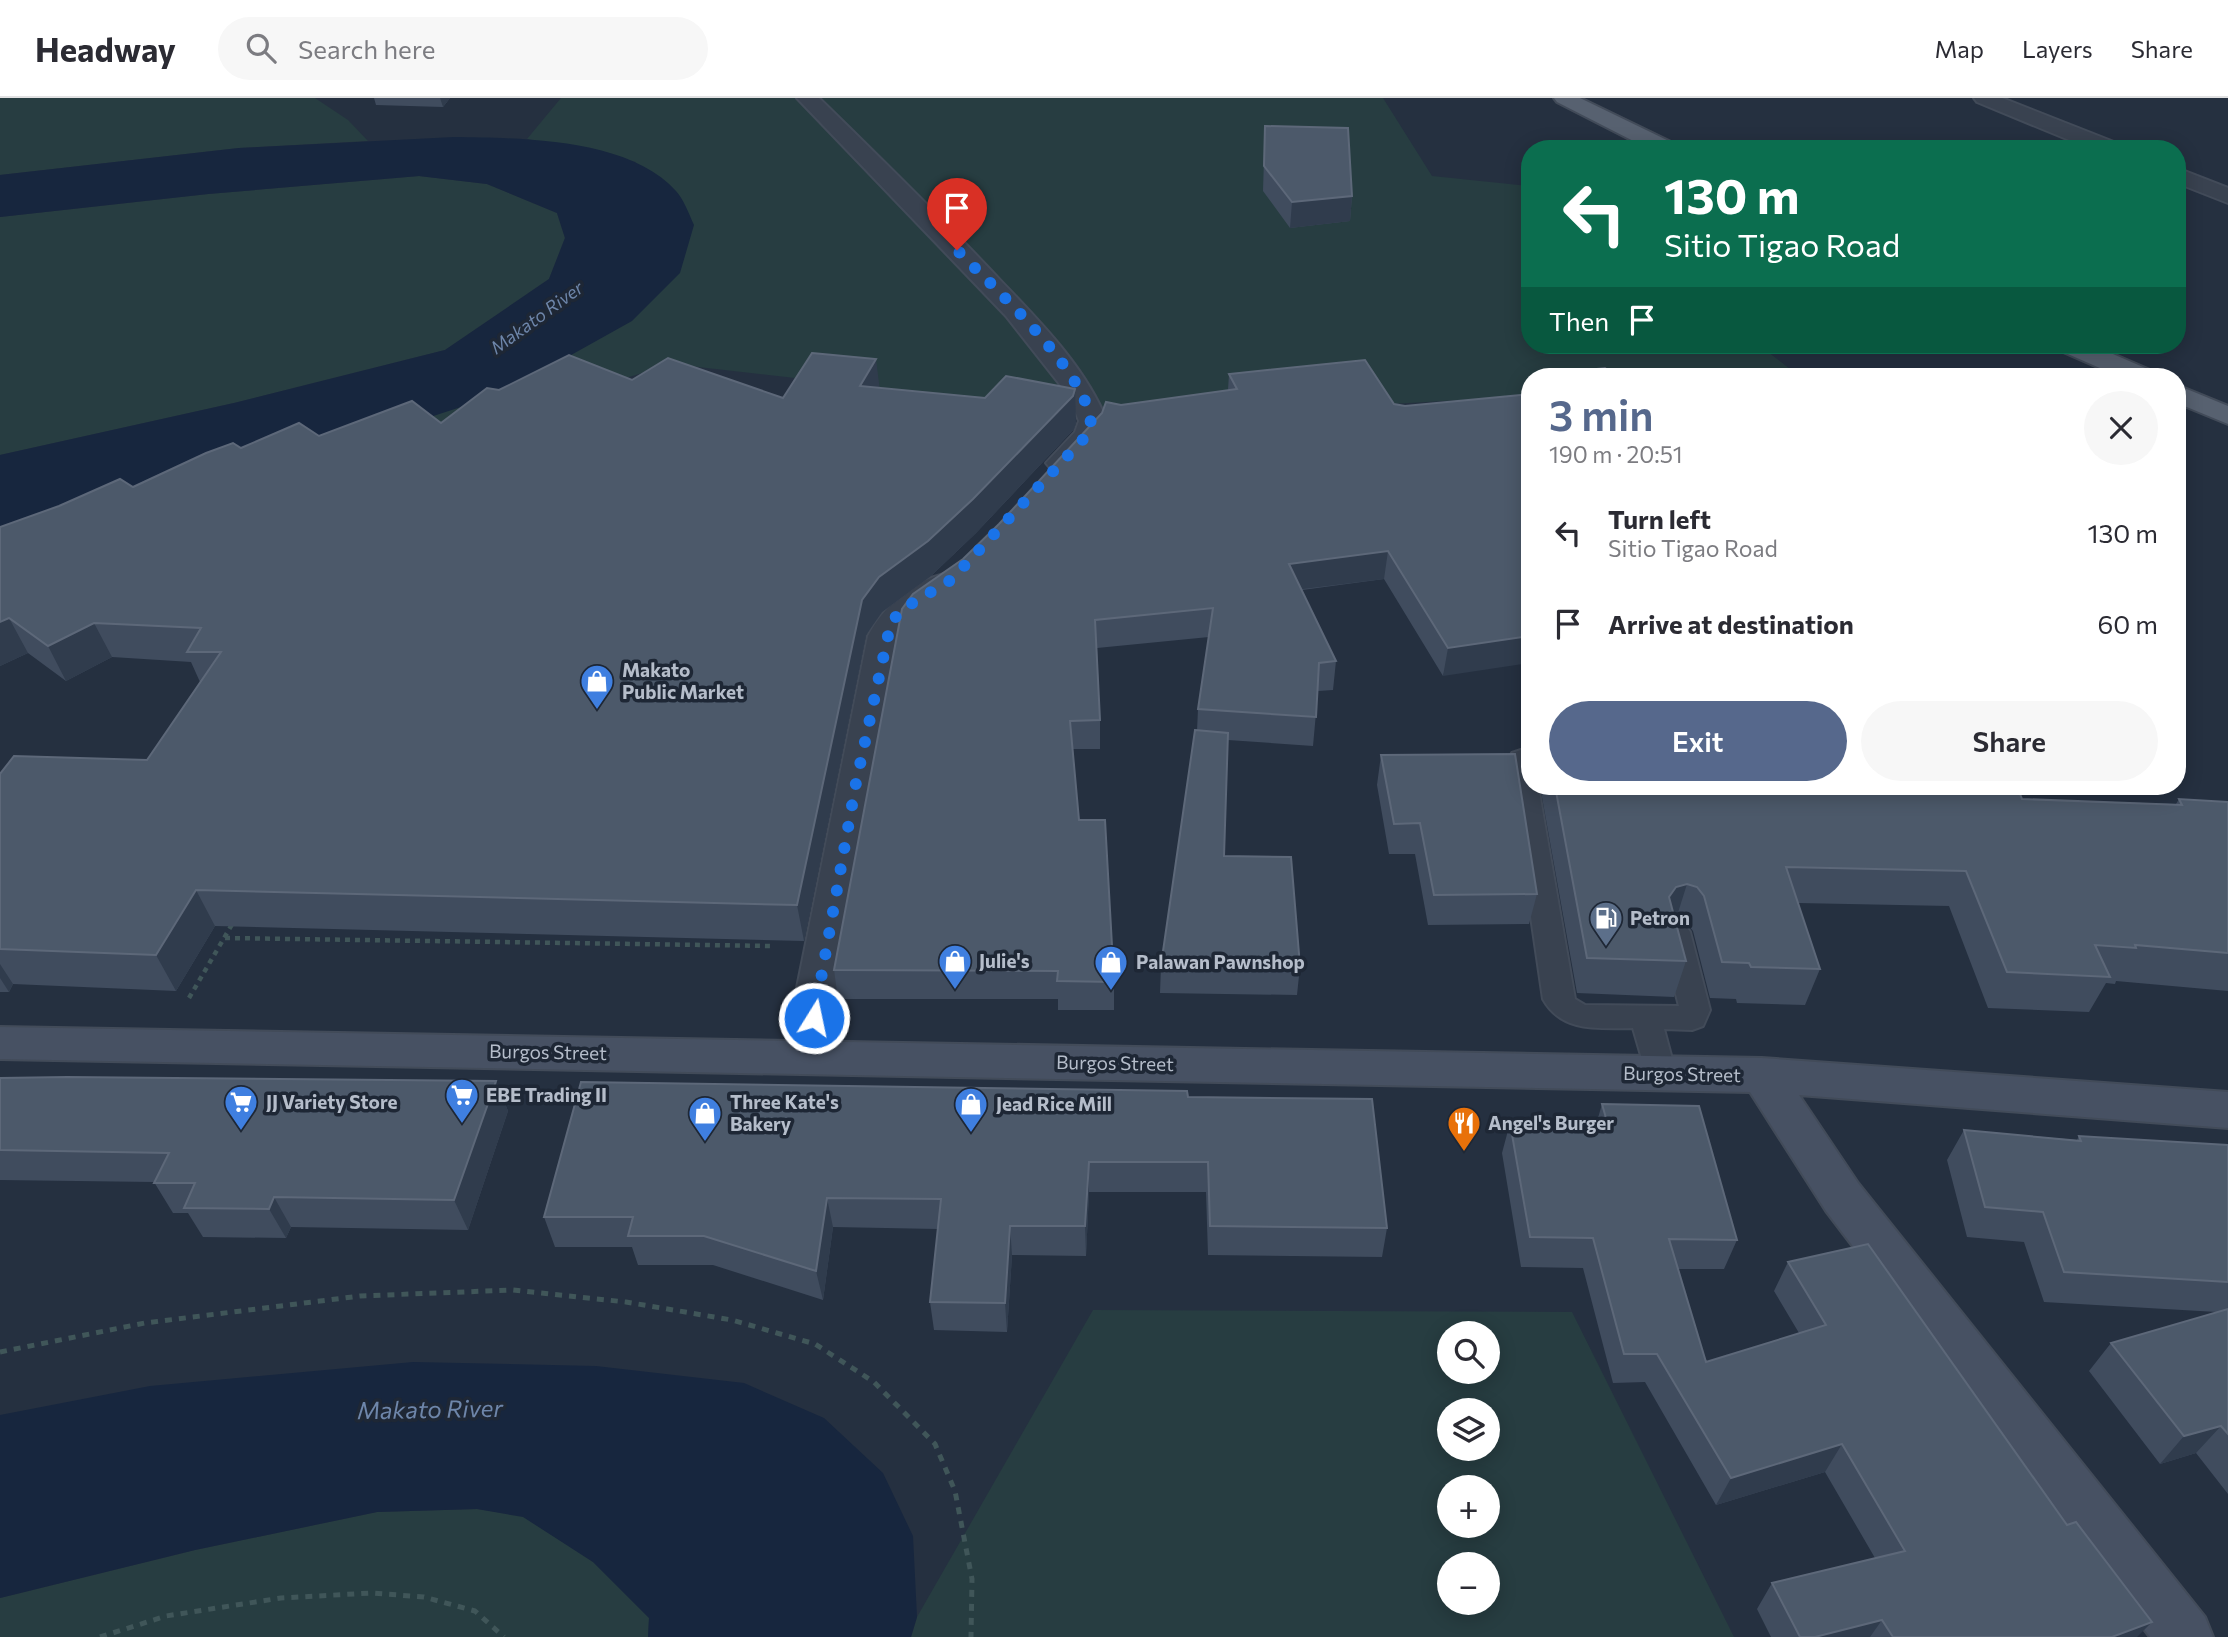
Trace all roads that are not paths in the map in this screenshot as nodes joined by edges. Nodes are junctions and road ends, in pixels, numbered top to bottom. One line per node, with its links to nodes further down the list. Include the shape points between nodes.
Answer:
1 (807, 98): 12 (street, via 1031,327 1086,398 1093,420 1090,432)
2 (1564, 98): 4 (main road)
3 (1984, 98): 5 (street)
4 (1649, 140)
5 (2089, 140)
6 (2186, 179): 7 (street)
7 (2228, 196)
8 (2090, 354): 9 (main road)
9 (2122, 368)
10 (2186, 397): 11 (main road)
11 (2228, 416)
12 (1045, 479)
13 (965, 563): 18 (street, via 951,580 904,608 885,636)
14 (1527, 795): 16 (lane, via 1558,999 1580,1016)
15 (1675, 932): 16 (lane, via 1694,1014 1692,1018)
16 (1645, 1017): 19 (lane)
17 (0, 1043): 18 (main road, Burgos Street)
18 (804, 1057): 19 (main road, Burgos Street)
19 (1660, 1073): 20 (main road, Burgos Street)
20 (1762, 1075): 21 (main road, Burgos Street); 22 (main road, via 1842,1197)
21 (2228, 1110)
22 (2185, 1637)

